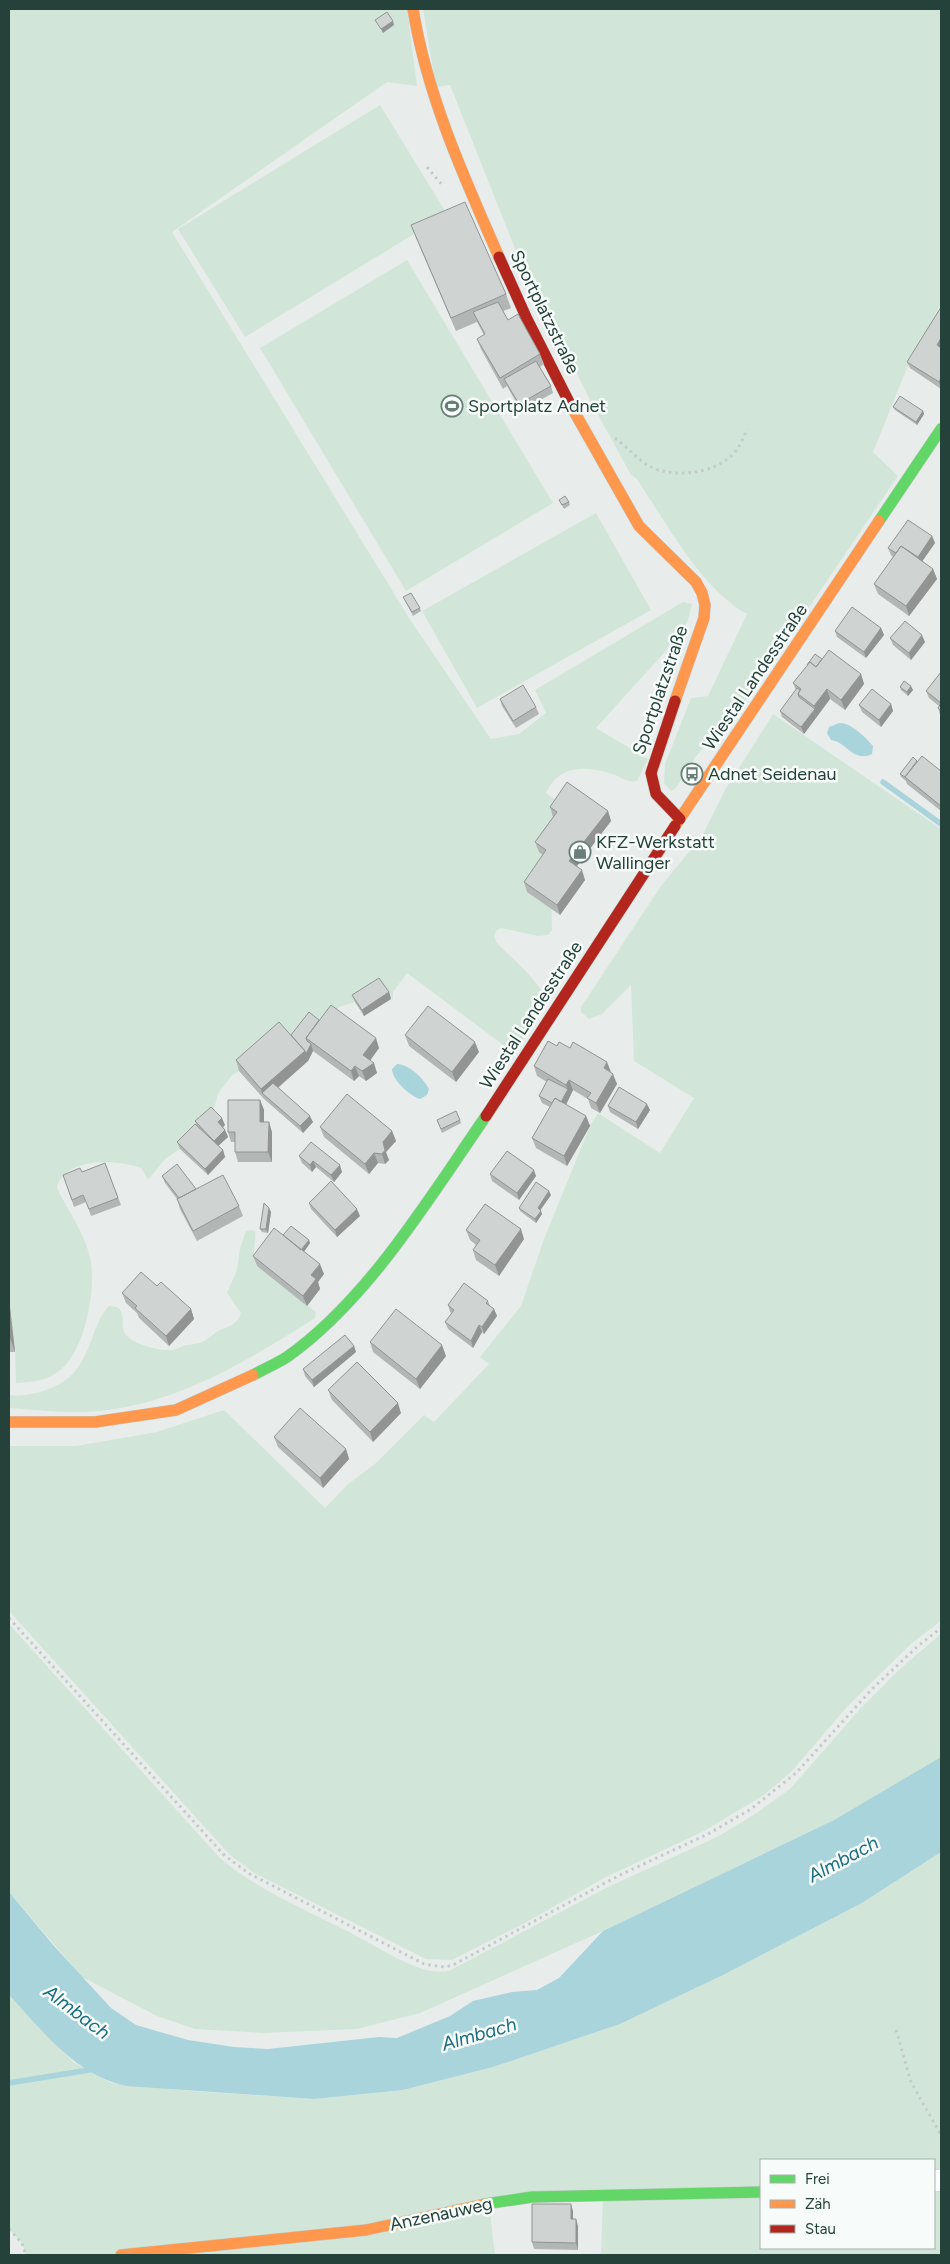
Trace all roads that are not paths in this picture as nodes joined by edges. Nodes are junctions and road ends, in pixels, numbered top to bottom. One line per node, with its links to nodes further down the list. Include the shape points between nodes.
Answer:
1 (413, 9): 3 (street, Sportplatzstraße, via 426,74 514,293 635,521 697,581 705,596 704,618 651,773 655,794)
2 (941, 430): 3 (street, Wiestal Landesstraße)
3 (680, 819): 4 (street, Wiestal Landesstraße, via 488,1113 416,1217 366,1282 312,1336 286,1357 242,1381 176,1410 95,1422)
4 (9, 1422)
5 (760, 2192): 6 (street, Anzenauweg, via 532,2197 366,2230)
6 (121, 2255)

